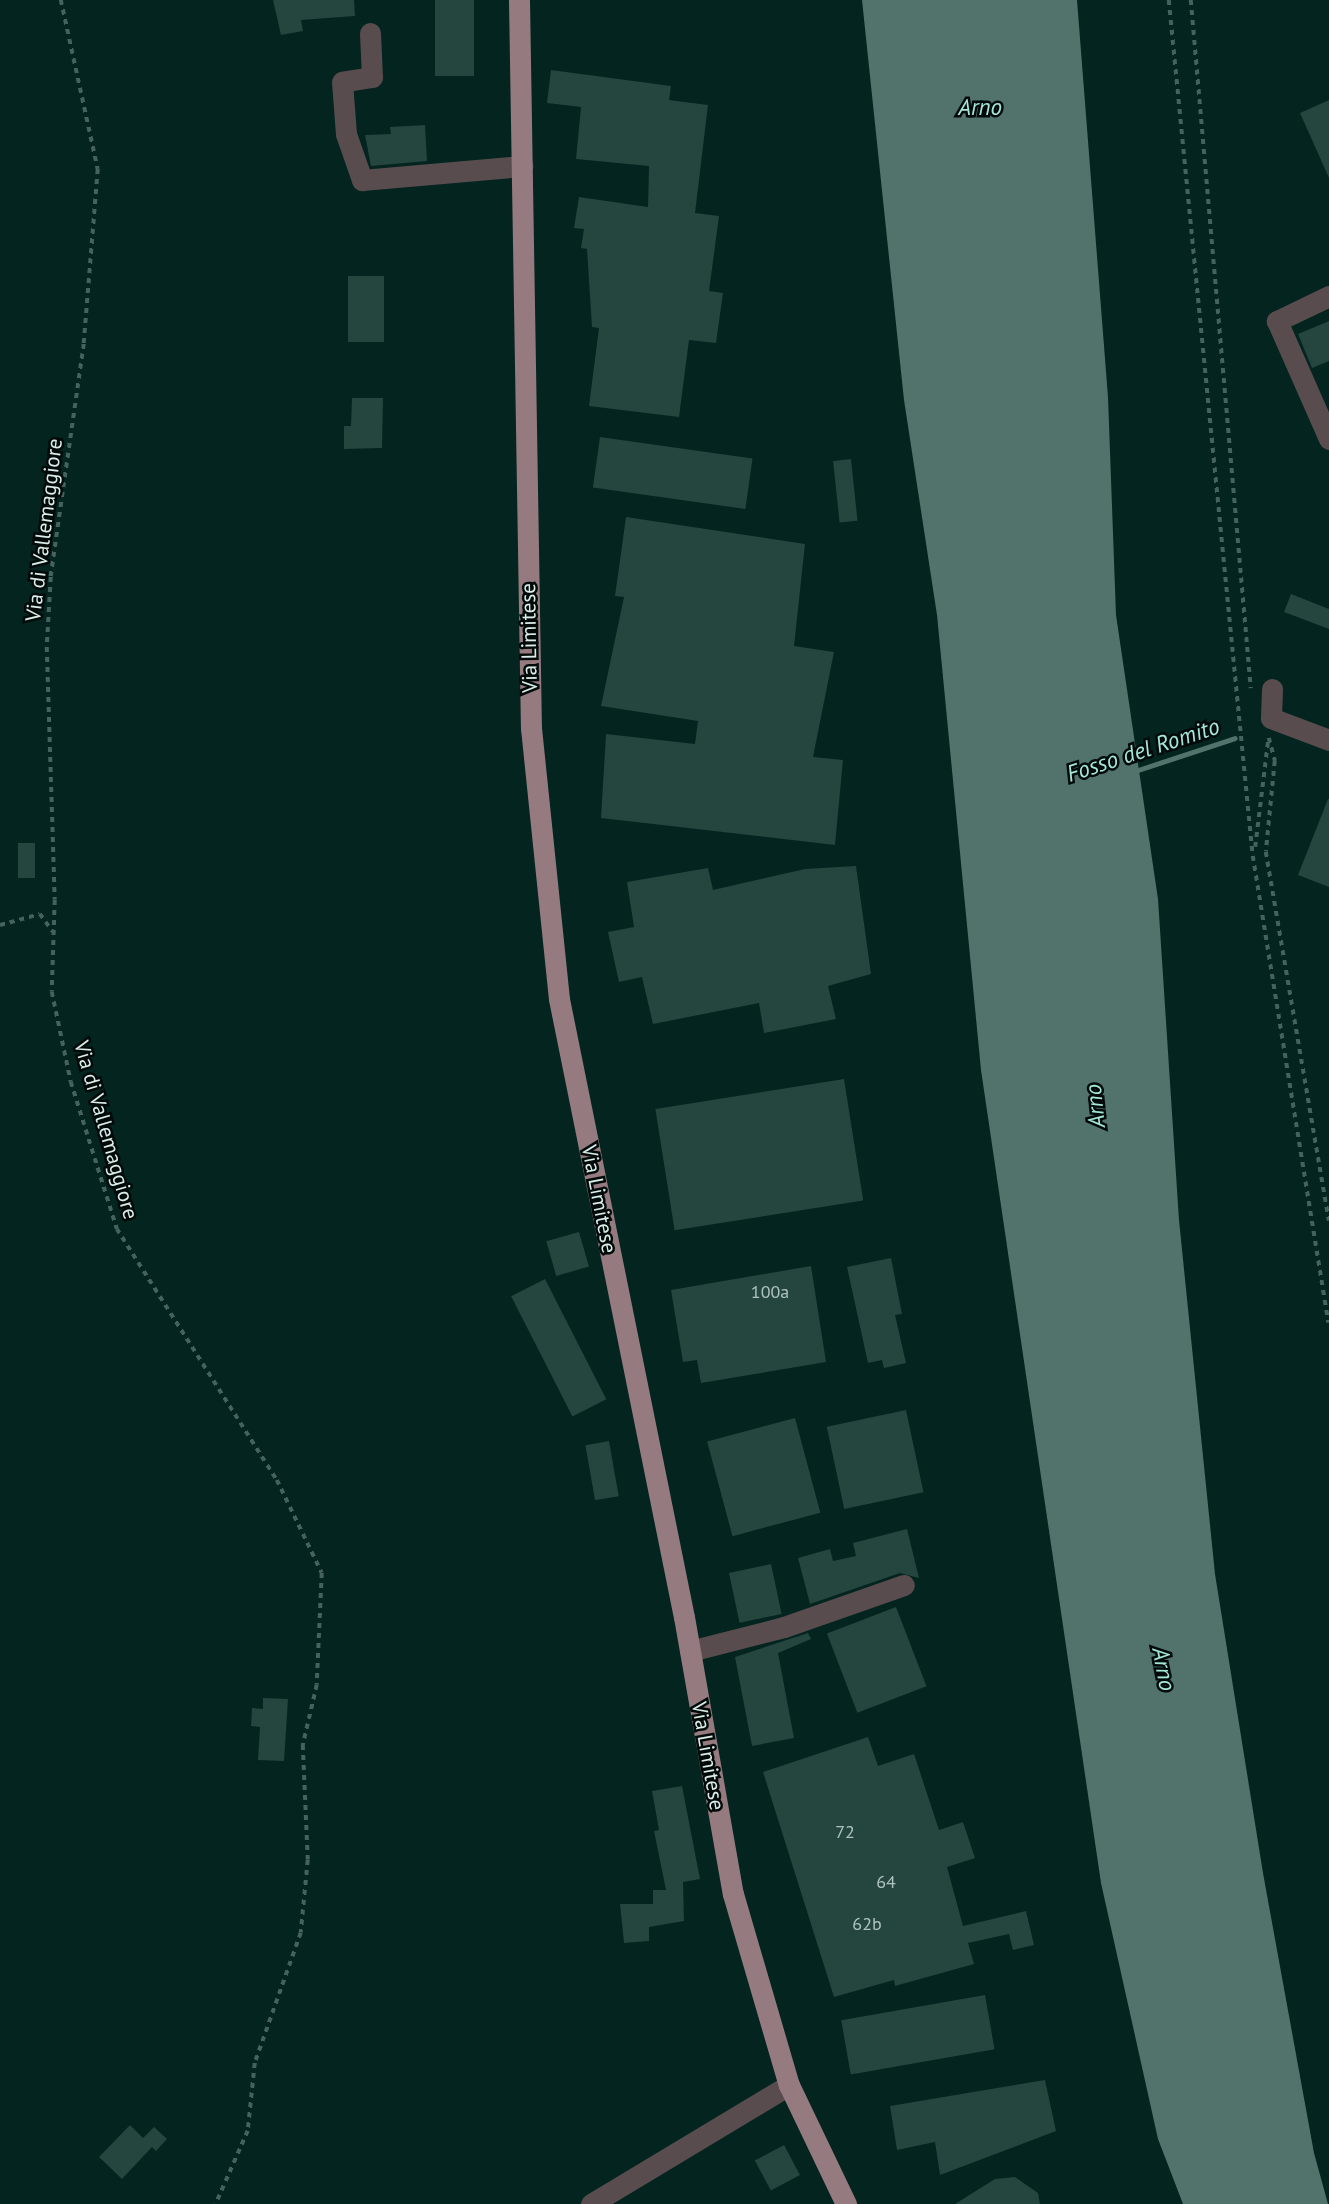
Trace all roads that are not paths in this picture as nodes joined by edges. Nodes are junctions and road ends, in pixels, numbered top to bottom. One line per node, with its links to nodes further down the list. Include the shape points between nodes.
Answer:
1 (519, 0): 3 (main road, Via Limitese)
2 (370, 33): 3 (street, via 372,77 342,82 345,134 362,180)
3 (522, 166): 9 (main road, Via Limitese, via 531,728 558,985)
4 (1329, 296): 5 (street, via 1277,321)
5 (1329, 439)
6 (1272, 689): 7 (street, via 1268,727)
7 (1329, 740)
8 (904, 1585): 9 (street, via 784,1627)
9 (690, 1651): 10 (main road, Via Limitese, via 733,1894)
10 (789, 2085): 11 (street); 12 (main road, Via Limitese)
11 (591, 2204)
12 (846, 2204)

